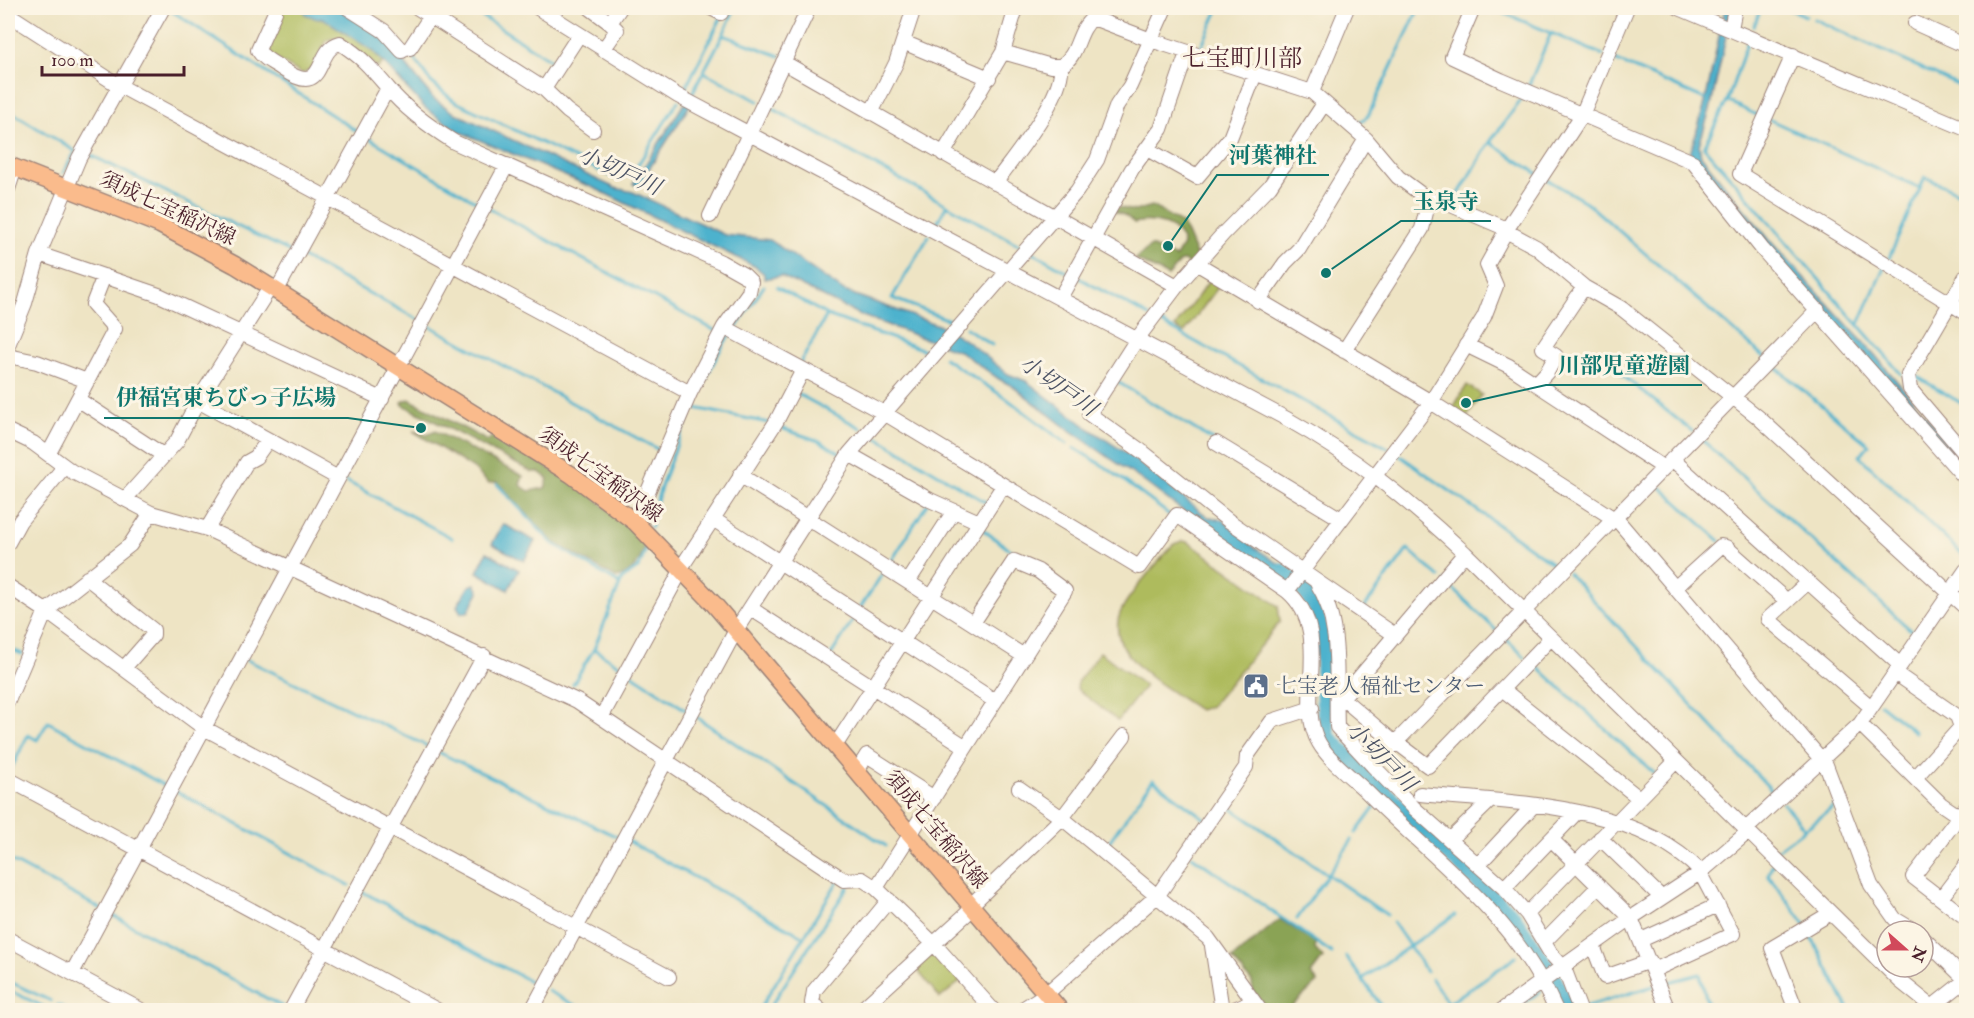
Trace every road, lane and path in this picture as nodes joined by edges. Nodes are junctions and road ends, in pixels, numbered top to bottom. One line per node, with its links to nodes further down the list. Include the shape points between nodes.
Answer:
1 (274, 8): 35 (street, via 258,45 260,54 293,76 306,79 317,72 332,47 340,44 363,58)
2 (348, 8): 17 (street, via 406,50)
3 (418, 8): 17 (street)
4 (538, 8): 22 (street)
5 (590, 8): 19 (street)
6 (620, 8): 19 (street)
7 (809, 8): 30 (street)
8 (914, 8): 24 (street)
9 (1016, 8): 27 (street)
10 (1165, 8): 23 (street)
11 (1347, 8): 37 (street)
12 (1473, 8): 40 (street, via 1452,57)
13 (1627, 8): 40 (street)
14 (1679, 8): 21 (street)
15 (1735, 8): 21 (street)
16 (162, 9): 34 (street)
17 (434, 12): 36 (street)
18 (8, 14): 34 (street)
19 (610, 23): 26 (street, via 617,30)
20 (1915, 23): 25 (street)
21 (1726, 27): 29 (street)
22 (579, 35): 26 (street); 36 (street)
23 (1151, 40): 28 (street); 31 (street, via 1093,18 1086,23 1074,54); 55 (street, via 1117,105 1097,160)
24 (903, 42): 33 (street); 39 (street)
25 (1966, 46)
26 (603, 50): 43 (street)
27 (1003, 52): 31 (street); 33 (street)
28 (1187, 53): 32 (street); 45 (street, via 1161,129)
29 (1793, 55): 41 (street); 69 (street, via 1740,174)
30 (783, 62): 39 (street); 43 (street)
31 (1061, 66): 49 (street, via 1062,76 1052,101)
32 (1255, 74): 37 (street); 45 (street, via 1230,138 1197,177)
33 (989, 78): 46 (street)
34 (118, 85): 50 (street); 52 (street)
35 (388, 88): 47 (street, via 437,131); 52 (street)
36 (544, 89): 42 (street)
37 (1312, 92): 38 (street)
38 (1323, 105): 44 (street); 59 (street, via 1270,186)
39 (871, 112): 46 (street)
40 (1582, 115): 56 (street); 70 (street, via 1693,162 1763,250)
41 (1966, 129)
42 (593, 130)
43 (748, 133): 54 (street); 61 (street)
44 (1366, 139): 53 (street, via 1398,177); 68 (street, via 1299,249)
45 (1147, 149): 57 (street)
46 (943, 154): 49 (street)
47 (507, 165): 60 (street); 72 (street, via 744,275 751,282 749,292)
48 (11, 166): 50 (main road, 須成七宝稲沢線); 51 (street)
49 (995, 183): 55 (street)
50 (67, 187): 58 (street); 66 (main road, 須成七宝稲沢線, via 160,225)
51 (8, 189)
52 (329, 198): 60 (street); 66 (street)
53 (1429, 200): 56 (street, via 1444,202); 77 (street, via 1422,229)
54 (710, 216)
55 (1055, 217): 57 (street); 61 (street)
56 (1506, 230): 65 (street, via 1544,252); 76 (street, via 1487,265 1496,286 1495,294)
57 (1094, 239): 64 (street); 67 (street)
58 (39, 254): 62 (street); 74 (street, via 25,303)
59 (1196, 263): 64 (street); 68 (street)
60 (454, 265): 79 (street); 83 (street)
61 (1007, 272): 67 (street); 89 (street)
62 (104, 276): 73 (street, via 159,294); 81 (street, via 93,304 115,328)
63 (1966, 276): 69 (street)
64 (1177, 286): 75 (street)
65 (1584, 287): 82 (street, via 1543,348 1556,356); 84 (street, via 1621,308)
66 (274, 288): 73 (street); 79 (main road, 須成七宝稲沢線)
67 (1060, 298): 75 (street)
68 (1258, 301): 77 (street)
69 (1950, 303): 71 (street); 96 (street, via 1908,375 1910,389)
70 (1818, 310): 84 (street); 102 (street)
71 (1966, 313)
72 (730, 330): 80 (street); 83 (street)
73 (241, 332): 85 (street); 87 (street)
74 (9, 336)
75 (1137, 339): 100 (street, via 1320,438); 120 (street, via 1089,414 1229,521)
76 (1466, 345): 82 (street); 88 (street)
77 (1344, 351): 88 (street)
78 (8, 356): 81 (street, via 37,362)
79 (400, 367): 85 (street); 111 (main road, 須成七宝稲沢線, via 572,475)
80 (803, 370): 89 (street); 99 (street, via 776,422)
81 (87, 381): 86 (street)
82 (1536, 384): 97 (street)
83 (690, 393): 111 (street)
84 (1732, 398): 97 (street); 127 (street, via 1758,417)
85 (382, 399): 101 (street)
86 (79, 400): 93 (street); 95 (street)
87 (198, 401): 91 (street); 95 (street, via 177,441)
88 (1431, 402): 100 (street); 110 (street)
89 (884, 413): 94 (street); 103 (street)
90 (8, 431): 93 (street)
91 (268, 440): 101 (street); 113 (street, via 256,457 247,462)
92 (1216, 443): 109 (street)
93 (49, 453): 98 (street)
94 (849, 454): 105 (street); 107 (street)
95 (163, 455): 104 (street)
96 (1966, 455)
97 (1668, 463): 110 (street); 123 (street)
98 (64, 467): 104 (street); 114 (street, via 20,521)
99 (740, 475): 107 (street); 108 (street)
100 (1376, 475): 109 (street); 115 (street)
101 (338, 478): 117 (street)
102 (1966, 479)
103 (1004, 486): 112 (street); 126 (street, via 1139,567 1178,515)
104 (125, 499): 106 (street)
105 (954, 511): 112 (street); 122 (street)
106 (151, 513): 113 (street); 121 (street, via 130,545)
107 (808, 518): 116 (street); 122 (street)
108 (712, 519): 116 (street); 118 (street)
109 (1341, 519): 120 (street)
110 (1614, 519): 125 (street); 133 (street)
111 (635, 522): 118 (main road, 須成七宝稲沢線)
112 (980, 522): 128 (street)
113 (207, 529): 117 (street)
114 (8, 543)
115 (1464, 553): 133 (street); 136 (street)
116 (779, 563): 130 (street); 138 (street)
117 (290, 568): 139 (street); 152 (street)
118 (682, 568): 135 (main road, 須成七宝稲沢線); 150 (street)
119 (1966, 570): 127 (street)
120 (1306, 572): 126 (street); 136 (street); 145 (street, via 1327,599)
121 (87, 578): 132 (street); 141 (street, via 153,630 153,635)
122 (908, 582): 128 (street)
123 (1808, 582): 129 (street); 142 (street)
124 (8, 586): 132 (street)
125 (1675, 588): 129 (street, via 1721,546); 158 (street)
126 (1288, 589): 149 (street, via 1303,607 1308,621)
127 (1951, 592): 131 (street); 142 (street)
128 (933, 596): 134 (street); 138 (street)
129 (1787, 602): 148 (street, via 1768,619)
130 (750, 608): 135 (street); 143 (street)
131 (1966, 609)
132 (46, 611): 141 (street); 146 (street)
133 (1524, 611): 137 (street); 154 (street)
134 (973, 623): 140 (street); 140 (street, via 1014,561 1038,572 1065,591)
135 (736, 630): 155 (main road, 須成七宝稲沢線); 157 (street)
136 (1395, 635): 145 (street)
137 (1550, 639): 144 (street); 159 (street)
138 (902, 643): 143 (street); 147 (street)
139 (484, 656): 150 (street); 174 (street)
140 (1024, 656): 147 (street)
141 (124, 668): 152 (street)
142 (1898, 669): 148 (street); 162 (street, via 1957,716 1961,727)
143 (873, 687): 155 (street); 156 (street)
144 (1502, 689): 154 (street, via 1428,766); 167 (street)
145 (1339, 698): 154 (street); 160 (street, via 1337,727)
146 (8, 701)
147 (995, 701): 156 (street)
148 (1871, 707): 151 (street)
149 (1312, 708): 188 (street, via 1272,721 1247,756 1246,767); 213 (street, via 1313,728 1320,745 1456,873 1504,924)
150 (602, 716): 157 (street)
151 (1860, 724): 158 (street); 162 (street)
152 (204, 728): 174 (street); 180 (street)
153 (1124, 736): 172 (street)
154 (1396, 742): 160 (street)
155 (835, 746): 161 (main road, 須成七宝稲沢線)
156 (966, 747): 166 (street)
157 (665, 758): 186 (street, via 844,880 862,879); 199 (street)
158 (1821, 760): 175 (street); 198 (street, via 1871,885)
159 (1676, 761): 167 (street); 175 (street)
160 (1373, 766): 179 (street)
161 (857, 771): 166 (street, via 867,755); 176 (main road, 須成七宝稲沢線)
162 (1916, 778): 171 (street, via 1941,804)
163 (8, 779): 180 (street)
164 (1019, 788): 172 (street)
165 (1420, 794): 168 (street)
166 (934, 798): 176 (street)
167 (1639, 798): 173 (street)
168 (1490, 801): 169 (street); 179 (street)
169 (1533, 807): 170 (street); 182 (street)
170 (1577, 812): 173 (street); 178 (street)
171 (1964, 814): 190 (street, via 1913,877)
172 (1062, 818): 188 (street); 193 (street)
173 (1615, 822): 177 (street); 184 (street, via 1661,839)
174 (389, 827): 199 (street); 206 (street)
175 (1747, 830): 184 (street); 194 (street)
176 (911, 834): 186 (street); 193 (main road, 須成七宝稲沢線)
177 (1600, 838): 181 (street); 189 (street)
178 (1551, 839): 181 (street); 187 (street)
179 (1450, 840): 182 (street)
180 (138, 850): 206 (street); 210 (street)
181 (1576, 864): 185 (street); 195 (street)
182 (1478, 865): 187 (street)
183 (1966, 865): 190 (street)
184 (1700, 872): 189 (street); 192 (street)
185 (1599, 886): 196 (street); 203 (street)
186 (876, 888): 191 (street)
187 (1504, 888): 195 (street)
188 (1158, 895): 202 (street); 214 (street)
189 (1662, 897): 196 (street)
190 (1941, 898): 197 (street)
191 (889, 900): 204 (street); 222 (street, via 814,991 812,1003)
192 (1718, 905): 201 (street); 208 (street, via 1733,934)
193 (972, 906): 204 (street); 214 (main road, 須成七宝稲沢線)
194 (1831, 913): 216 (street); 232 (street, via 1772,948)
195 (1527, 914): 203 (street)
196 (1631, 918): 201 (street); 205 (street)
197 (1966, 918)
198 (1895, 919)
199 (577, 927): 211 (street); 221 (street)
200 (8, 939): 210 (street)
201 (1641, 940): 208 (street)
202 (1211, 941): 215 (street); 226 (street)
203 (1544, 942): 209 (street)
204 (934, 944): 217 (street); 223 (street)
205 (1593, 946): 208 (street, via 1605,977); 209 (street)
206 (323, 949): 219 (street); 220 (street)
207 (1935, 950): 212 (street)
208 (1652, 965): 231 (street)
209 (1562, 969): 213 (street); 230 (street)
210 (72, 973): 218 (street)
211 (669, 977)
212 (1966, 980): 216 (street)
213 (1544, 981): 228 (street); 229 (street)
214 (1046, 994): 224 (street); 225 (main road, 須成七宝稲沢線)
215 (1257, 1006): 227 (street)
216 (1934, 1009)
217 (862, 1010)
218 (141, 1011)
219 (291, 1011)
220 (437, 1011)
221 (532, 1011)
222 (820, 1011)
223 (993, 1011)
224 (1021, 1011)
225 (1060, 1011)
226 (1222, 1011)
227 (1232, 1011)
228 (1502, 1011)
229 (1556, 1011)
230 (1580, 1011)
231 (1668, 1011)
232 (1796, 1011)

